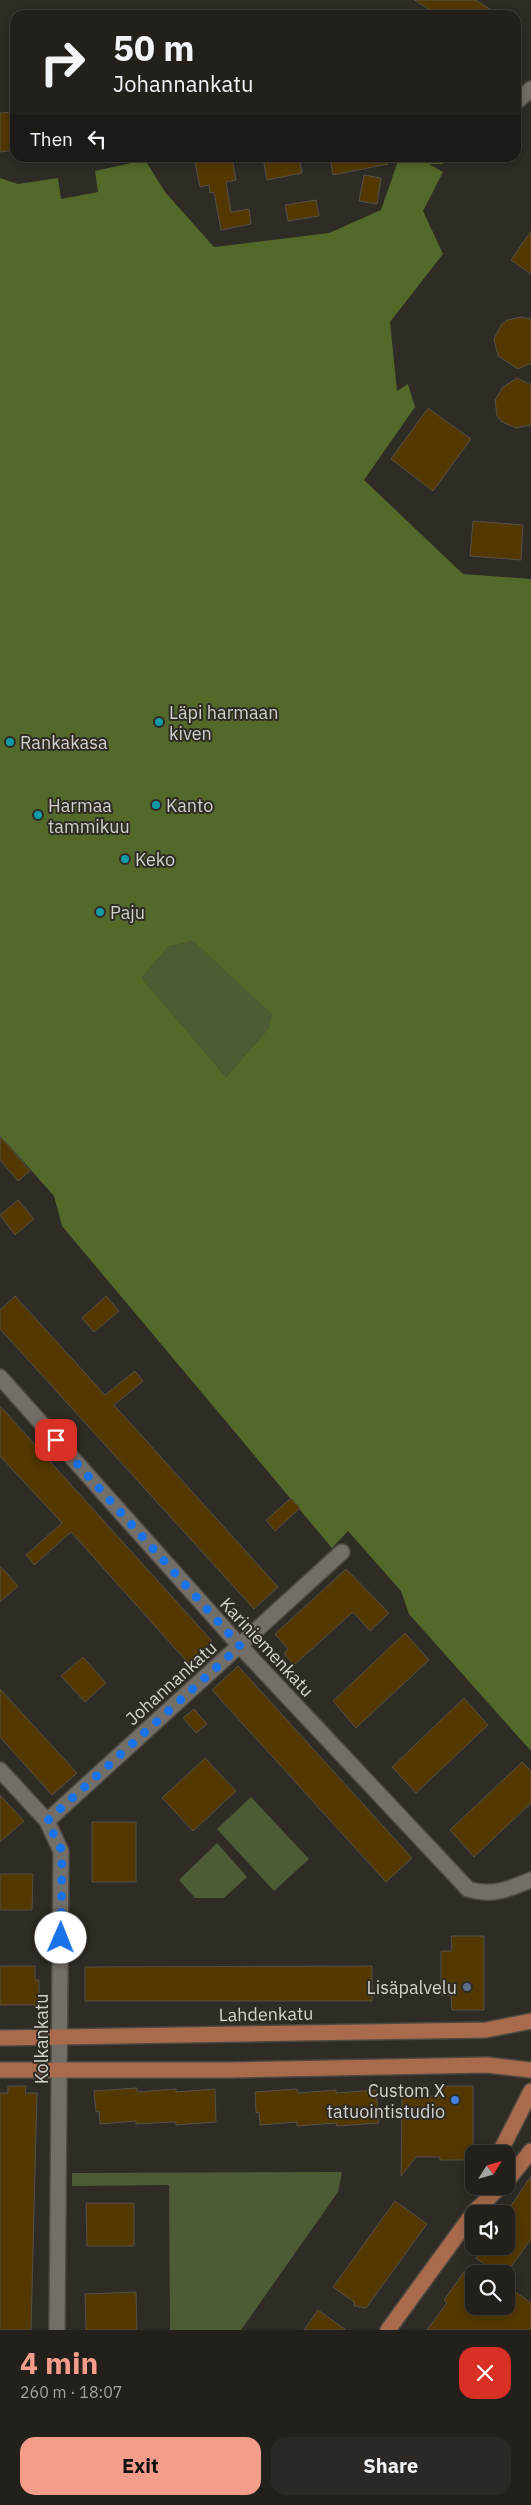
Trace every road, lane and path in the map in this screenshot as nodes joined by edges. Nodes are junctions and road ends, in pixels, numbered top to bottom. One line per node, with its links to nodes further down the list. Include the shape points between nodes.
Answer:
1 (531, 88): 2 (street)
2 (521, 97)
3 (0, 1378): 5 (street, Kariniemenkatu)
4 (342, 1552): 5 (street, Johannankatu)
5 (240, 1646): 7 (street, Johannankatu); 8 (street, Kariniemenkatu, via 468,1888 480,1893 498,1893)
6 (0, 1770): 7 (street, Kolkankatu)
7 (47, 1821): 11 (street, Kolkankatu, via 62,1851)
8 (531, 1880)
9 (531, 2022): 11 (main road, Lahdenkatu, via 486,2030)
10 (0, 2038): 11 (main road, Lahdenkatu)
11 (60, 2038): 14 (street, Kolkankatu)
12 (0, 2070): 14 (main road)
13 (531, 2070): 14 (main road, via 487,2065)
14 (60, 2071): 22 (street, Kolkankatu)
15 (531, 2091): 16 (main road)
16 (504, 2145)
17 (531, 2151): 18 (main road)
18 (515, 2171)
19 (492, 2195): 20 (main road)
20 (482, 2205)
21 (465, 2224): 23 (main road)
22 (57, 2330)
23 (388, 2330)

